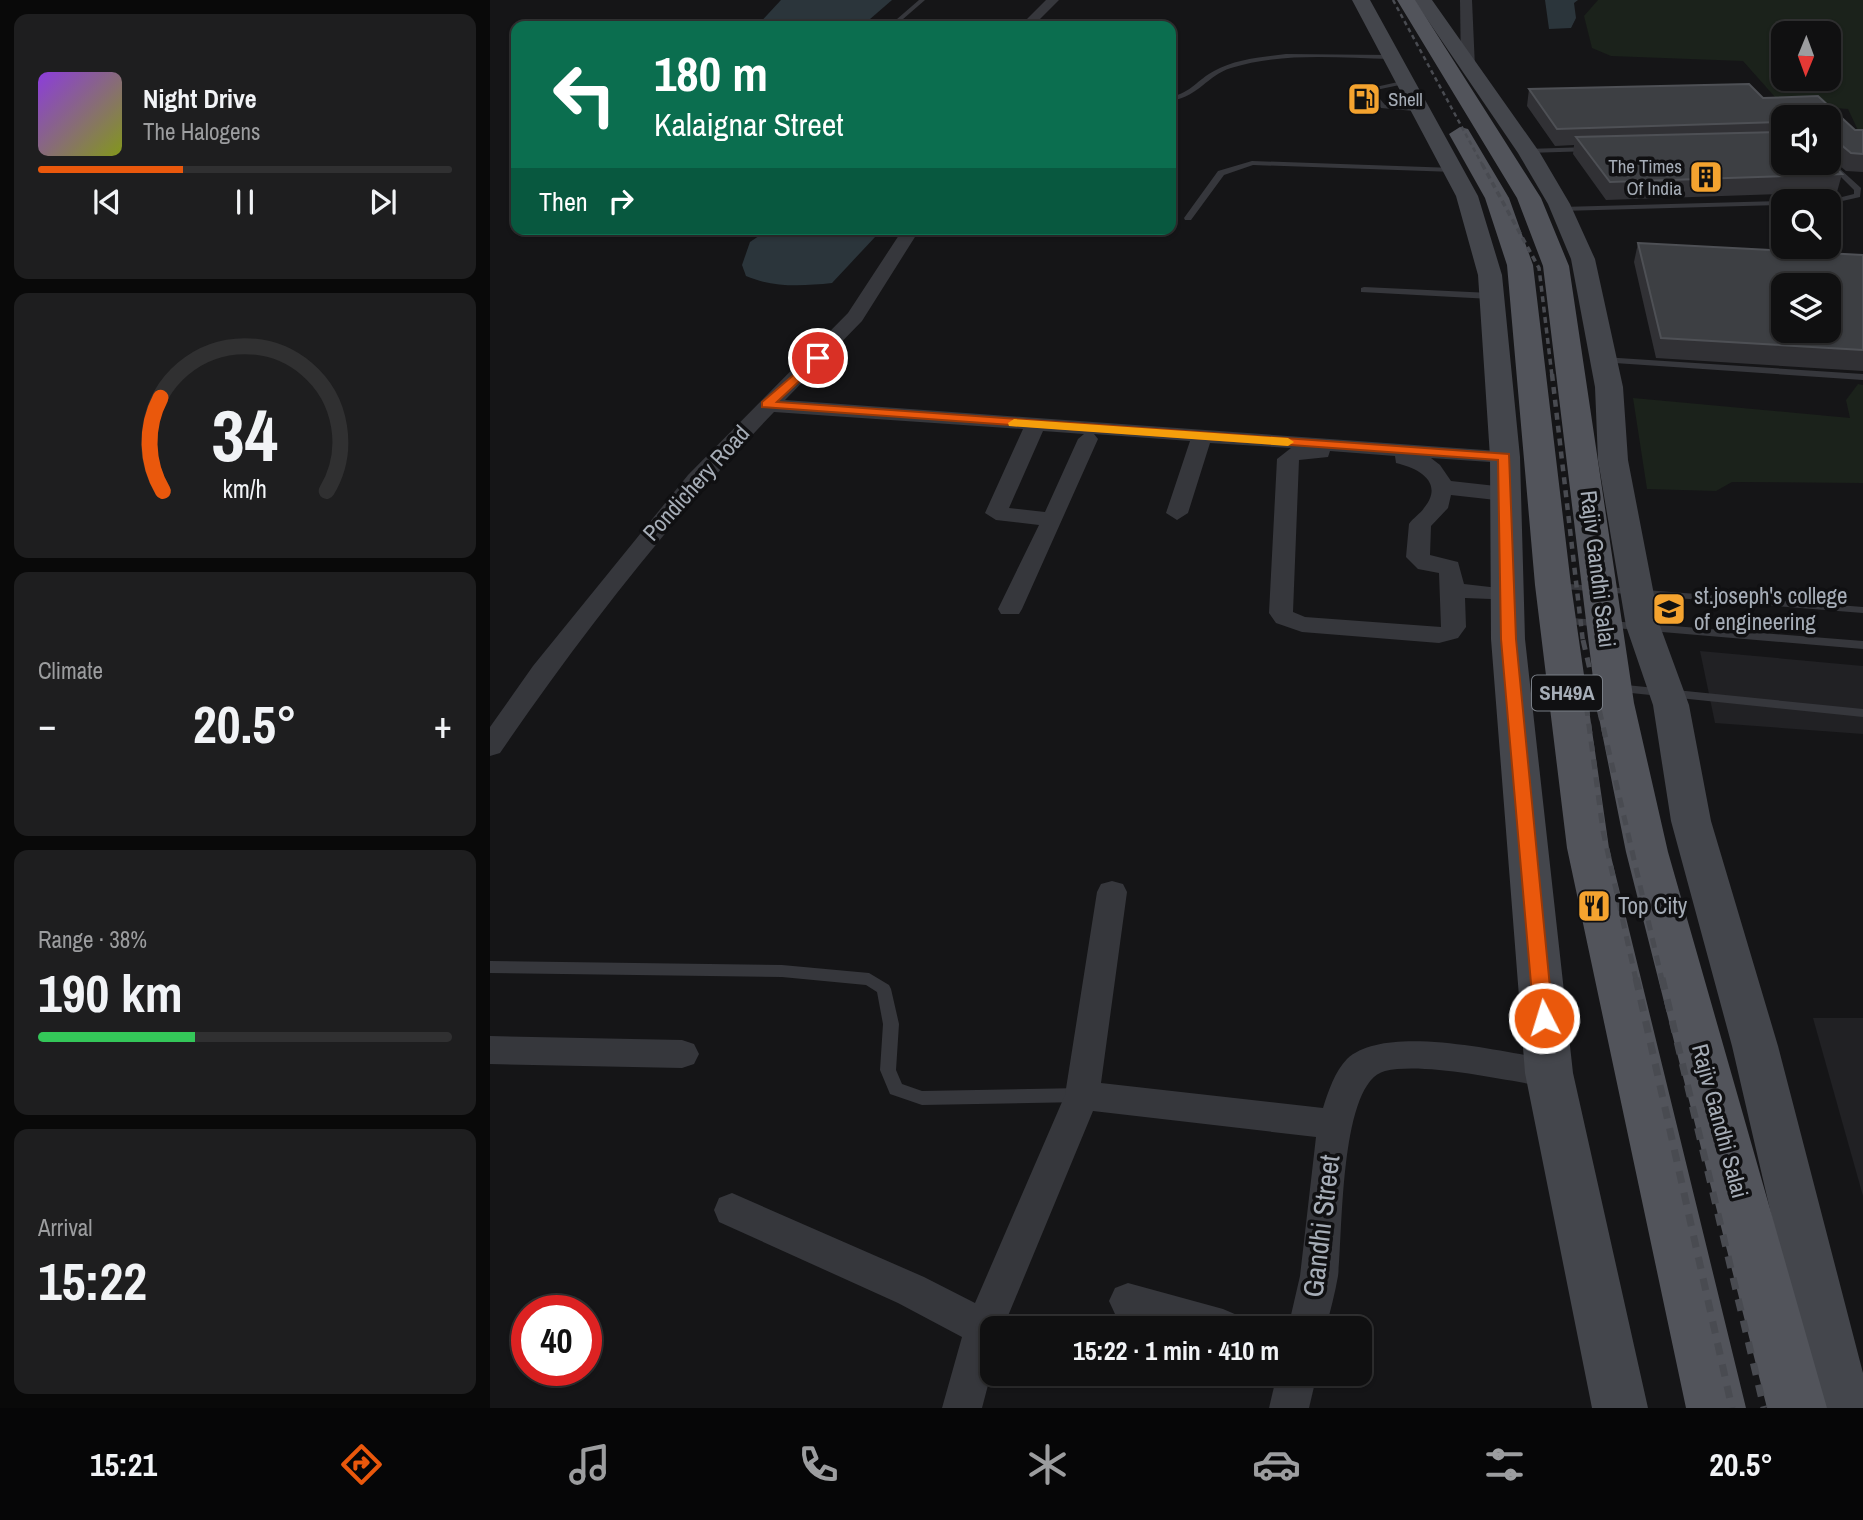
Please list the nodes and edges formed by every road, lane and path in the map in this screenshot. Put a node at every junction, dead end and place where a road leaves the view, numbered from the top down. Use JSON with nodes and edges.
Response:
{"nodes":[{"id":1,"x":922,"y":0,"type":"edge"},
{"id":2,"x":1053,"y":0,"type":"edge"},
{"id":3,"x":1362,"y":0,"type":"edge"},
{"id":4,"x":1381,"y":0,"type":"edge"},
{"id":5,"x":1466,"y":0,"type":"edge"},
{"id":6,"x":1424,"y":15,"type":"edge"},
{"id":7,"x":898,"y":21,"type":"edge"},
{"id":8,"x":1031,"y":21,"type":"edge"},
{"id":9,"x":1391,"y":57,"type":"junction"},
{"id":10,"x":1468,"y":68,"type":"junction"},
{"id":11,"x":1407,"y":82,"type":"junction"},
{"id":12,"x":1176,"y":97,"type":"edge"},
{"id":13,"x":1423,"y":111,"type":"junction"},
{"id":14,"x":1595,"y":149,"type":"edge"},
{"id":15,"x":1527,"y":150,"type":"junction"},
{"id":16,"x":1454,"y":170,"type":"junction"},
{"id":17,"x":1841,"y":173,"type":"edge"},
{"id":18,"x":1841,"y":199,"type":"edge"},
{"id":19,"x":1771,"y":203,"type":"edge"},
{"id":20,"x":1561,"y":209,"type":"junction"},
{"id":21,"x":1188,"y":218,"type":"dead end"},
{"id":22,"x":908,"y":235,"type":"edge"},
{"id":23,"x":1364,"y":290,"type":"dead end"},
{"id":24,"x":1491,"y":296,"type":"junction"},
{"id":25,"x":1603,"y":360,"type":"junction"},
{"id":26,"x":1863,"y":377,"type":"edge"},
{"id":27,"x":766,"y":405,"type":"junction"},
{"id":28,"x":1035,"y":425,"type":"junction"},
{"id":29,"x":1202,"y":436,"type":"junction"},
{"id":30,"x":1088,"y":439,"type":"dead end"},
{"id":31,"x":1505,"y":475,"type":"junction"},
{"id":32,"x":1443,"y":487,"type":"junction"},
{"id":33,"x":1177,"y":513,"type":"dead end"},
{"id":34,"x":1546,"y":518,"type":"junction"},
{"id":35,"x":1053,"y":520,"type":"junction"},
{"id":36,"x":1592,"y":523,"type":"junction"},
{"id":37,"x":1453,"y":590,"type":"junction"},
{"id":38,"x":1507,"y":595,"type":"junction"},
{"id":39,"x":1555,"y":603,"type":"junction"},
{"id":40,"x":1622,"y":608,"type":"junction"},
{"id":41,"x":1010,"y":609,"type":"dead end"},
{"id":42,"x":1863,"y":610,"type":"edge"},
{"id":43,"x":1863,"y":645,"type":"edge"},
{"id":44,"x":1613,"y":688,"type":"junction"},
{"id":45,"x":1667,"y":693,"type":"junction"},
{"id":46,"x":1863,"y":712,"type":"edge"},
{"id":47,"x":490,"y":747,"type":"edge"},
{"id":48,"x":1112,"y":892,"type":"dead end"},
{"id":49,"x":490,"y":967,"type":"edge"},
{"id":50,"x":490,"y":1050,"type":"edge"},
{"id":51,"x":682,"y":1054,"type":"dead end"},
{"id":52,"x":1549,"y":1073,"type":"junction"},
{"id":53,"x":1082,"y":1096,"type":"junction"},
{"id":54,"x":1334,"y":1124,"type":"junction"},
{"id":55,"x":732,"y":1210,"type":"dead end"},
{"id":56,"x":1128,"y":1301,"type":"dead end"},
{"id":57,"x":989,"y":1316,"type":"edge"},
{"id":58,"x":1181,"y":1316,"type":"edge"},
{"id":59,"x":1310,"y":1316,"type":"edge"},
{"id":60,"x":980,"y":1326,"type":"edge"},
{"id":61,"x":980,"y":1343,"type":"edge"},
{"id":62,"x":1294,"y":1386,"type":"edge"},
{"id":63,"x":962,"y":1408,"type":"edge"},
{"id":64,"x":1289,"y":1408,"type":"edge"},
{"id":65,"x":1620,"y":1408,"type":"edge"},
{"id":66,"x":1716,"y":1408,"type":"edge"},
{"id":67,"x":1797,"y":1408,"type":"edge"},
{"id":68,"x":1844,"y":1408,"type":"edge"}],
"edges":[{"from":1,"to":7,"type":"lane"},
{"from":2,"to":8,"type":"street"},
{"from":3,"to":9,"type":"street"},
{"from":4,"to":34,"type":"main road","name":"Rajiv Gandhi Salai","number":"SH49A"},
{"from":5,"to":10,"type":"street"},
{"from":6,"to":10,"type":"street"},
{"from":6,"to":36,"type":"main road","name":"Rajiv Gandhi Salai","number":"SH49A"},
{"from":9,"to":11,"type":"street"},
{"from":9,"to":12,"type":"lane"},
{"from":10,"to":15,"type":"street"},
{"from":11,"to":13,"type":"street"},
{"from":11,"to":13,"type":"lane"},
{"from":13,"to":16,"type":"street"},
{"from":14,"to":15,"type":"lane"},
{"from":15,"to":20,"type":"street"},
{"from":16,"to":21,"type":"lane"},
{"from":16,"to":24,"type":"street"},
{"from":17,"to":18,"type":"lane"},
{"from":19,"to":20,"type":"lane"},
{"from":20,"to":25,"type":"street"},
{"from":22,"to":27,"type":"street","name":"Pondichery Road"},
{"from":23,"to":24,"type":"lane"},
{"from":24,"to":31,"type":"street"},
{"from":25,"to":26,"type":"lane"},
{"from":25,"to":40,"type":"street"},
{"from":27,"to":28,"type":"street"},
{"from":27,"to":47,"type":"street","name":"Pondichery Road"},
{"from":28,"to":29,"type":"street"},
{"from":28,"to":35,"type":"street"},
{"from":29,"to":31,"type":"street"},
{"from":29,"to":33,"type":"street"},
{"from":30,"to":35,"type":"street"},
{"from":31,"to":32,"type":"street"},
{"from":31,"to":38,"type":"street"},
{"from":32,"to":37,"type":"street"},
{"from":32,"to":37,"type":"street"},
{"from":34,"to":36,"type":"main road"},
{"from":34,"to":39,"type":"main road","name":"Rajiv Gandhi Salai","number":"SH49A"},
{"from":35,"to":41,"type":"street"},
{"from":36,"to":40,"type":"main road","name":"Rajiv Gandhi Salai","number":"SH49A"},
{"from":37,"to":38,"type":"street"},
{"from":38,"to":52,"type":"street"},
{"from":39,"to":40,"type":"lane"},
{"from":39,"to":40,"type":"lane"},
{"from":39,"to":66,"type":"main road","name":"Rajiv Gandhi Salai","number":"SH49A"},
{"from":40,"to":42,"type":"lane"},
{"from":40,"to":43,"type":"lane"},
{"from":40,"to":44,"type":"main road","name":"Rajiv Gandhi Salai","number":"SH49A"},
{"from":40,"to":45,"type":"street"},
{"from":44,"to":45,"type":"lane"},
{"from":44,"to":67,"type":"main road","name":"Rajiv Gandhi Salai","number":"SH49A"},
{"from":45,"to":46,"type":"lane"},
{"from":45,"to":68,"type":"street"},
{"from":48,"to":53,"type":"street"},
{"from":49,"to":53,"type":"lane"},
{"from":50,"to":51,"type":"street"},
{"from":52,"to":54,"type":"street","name":"Gandhi Street"},
{"from":52,"to":65,"type":"street"},
{"from":53,"to":54,"type":"street"},
{"from":53,"to":57,"type":"street"},
{"from":54,"to":59,"type":"street","name":"Gandhi Street"},
{"from":55,"to":60,"type":"street"},
{"from":56,"to":58,"type":"street"},
{"from":61,"to":63,"type":"street"},
{"from":62,"to":64,"type":"street"}]}
